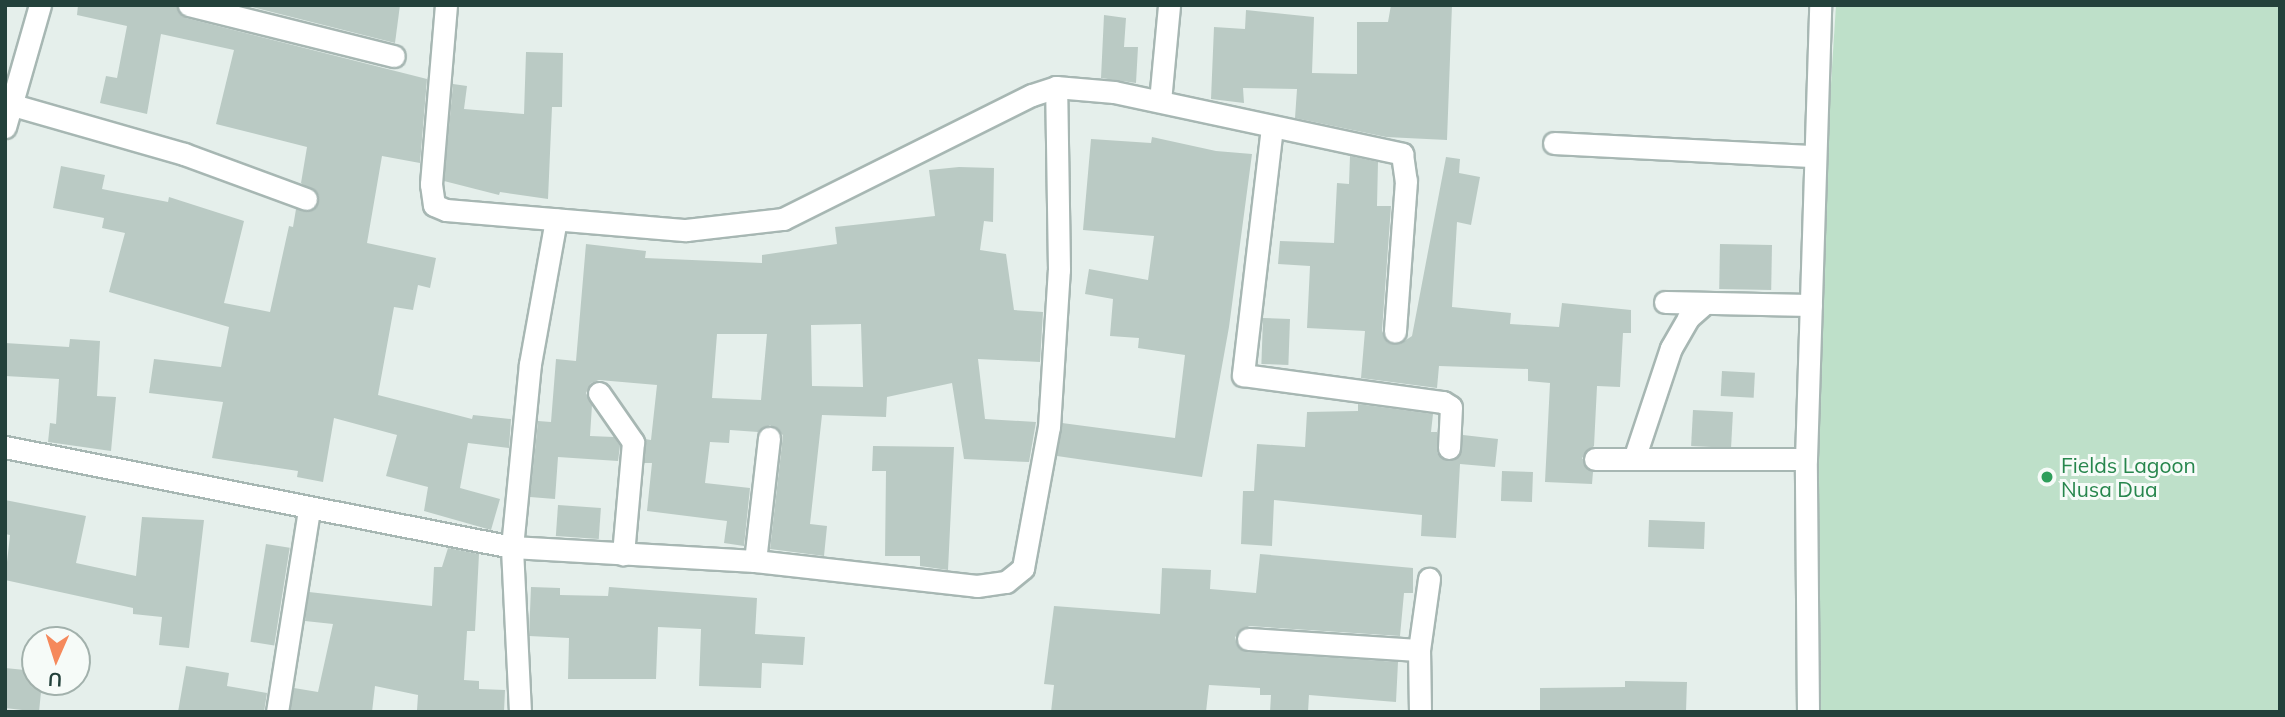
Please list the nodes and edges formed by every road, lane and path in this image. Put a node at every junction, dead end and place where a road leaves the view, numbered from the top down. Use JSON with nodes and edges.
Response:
{"nodes":[{"id":1,"x":40,"y":5,"type":"edge"},
{"id":2,"x":189,"y":5,"type":"edge"},
{"id":3,"x":446,"y":5,"type":"edge"},
{"id":4,"x":1169,"y":5,"type":"edge"},
{"id":5,"x":1820,"y":5,"type":"edge"},
{"id":6,"x":394,"y":56,"type":"dead end"},
{"id":7,"x":1056,"y":87,"type":"junction"},
{"id":8,"x":1160,"y":101,"type":"junction"},
{"id":9,"x":13,"y":105,"type":"junction"},
{"id":10,"x":5,"y":127,"type":"edge"},
{"id":11,"x":1272,"y":127,"type":"junction"},
{"id":12,"x":1554,"y":143,"type":"dead end"},
{"id":13,"x":1815,"y":156,"type":"junction"},
{"id":14,"x":306,"y":199,"type":"dead end"},
{"id":15,"x":556,"y":219,"type":"junction"},
{"id":16,"x":1665,"y":302,"type":"dead end"},
{"id":17,"x":1705,"y":303,"type":"junction"},
{"id":18,"x":1811,"y":305,"type":"junction"},
{"id":19,"x":1395,"y":332,"type":"dead end"},
{"id":20,"x":599,"y":393,"type":"dead end"},
{"id":21,"x":769,"y":438,"type":"dead end"},
{"id":22,"x":5,"y":447,"type":"edge"},
{"id":23,"x":1449,"y":448,"type":"dead end"},
{"id":24,"x":1595,"y":459,"type":"dead end"},
{"id":25,"x":1805,"y":459,"type":"junction"},
{"id":26,"x":1634,"y":460,"type":"junction"},
{"id":27,"x":309,"y":509,"type":"junction"},
{"id":28,"x":512,"y":547,"type":"junction"},
{"id":29,"x":623,"y":555,"type":"junction"},
{"id":30,"x":755,"y":561,"type":"junction"},
{"id":31,"x":1429,"y":579,"type":"dead end"},
{"id":32,"x":1248,"y":639,"type":"dead end"},
{"id":33,"x":1419,"y":650,"type":"junction"},
{"id":34,"x":277,"y":712,"type":"edge"},
{"id":35,"x":520,"y":712,"type":"edge"},
{"id":36,"x":1420,"y":712,"type":"edge"},
{"id":37,"x":1808,"y":712,"type":"edge"}],
"edges":[{"from":1,"to":9,"type":"street"},
{"from":2,"to":6,"type":"street"},
{"from":3,"to":15,"type":"street"},
{"from":4,"to":8,"type":"street"},
{"from":5,"to":13,"type":"street"},
{"from":7,"to":8,"type":"street"},
{"from":7,"to":15,"type":"street"},
{"from":7,"to":30,"type":"street"},
{"from":8,"to":11,"type":"street"},
{"from":9,"to":10,"type":"street"},
{"from":9,"to":14,"type":"street"},
{"from":11,"to":19,"type":"street"},
{"from":11,"to":23,"type":"street"},
{"from":12,"to":13,"type":"street"},
{"from":13,"to":18,"type":"street"},
{"from":15,"to":28,"type":"street"},
{"from":16,"to":17,"type":"street"},
{"from":17,"to":18,"type":"street"},
{"from":17,"to":26,"type":"street"},
{"from":18,"to":25,"type":"street"},
{"from":20,"to":29,"type":"street"},
{"from":21,"to":30,"type":"street"},
{"from":22,"to":27,"type":"street"},
{"from":24,"to":26,"type":"street"},
{"from":25,"to":26,"type":"street"},
{"from":25,"to":37,"type":"street"},
{"from":27,"to":28,"type":"street"},
{"from":27,"to":34,"type":"street"},
{"from":28,"to":29,"type":"street"},
{"from":28,"to":35,"type":"street"},
{"from":29,"to":30,"type":"street"},
{"from":31,"to":33,"type":"street"},
{"from":32,"to":33,"type":"street"},
{"from":33,"to":36,"type":"street"}]}
